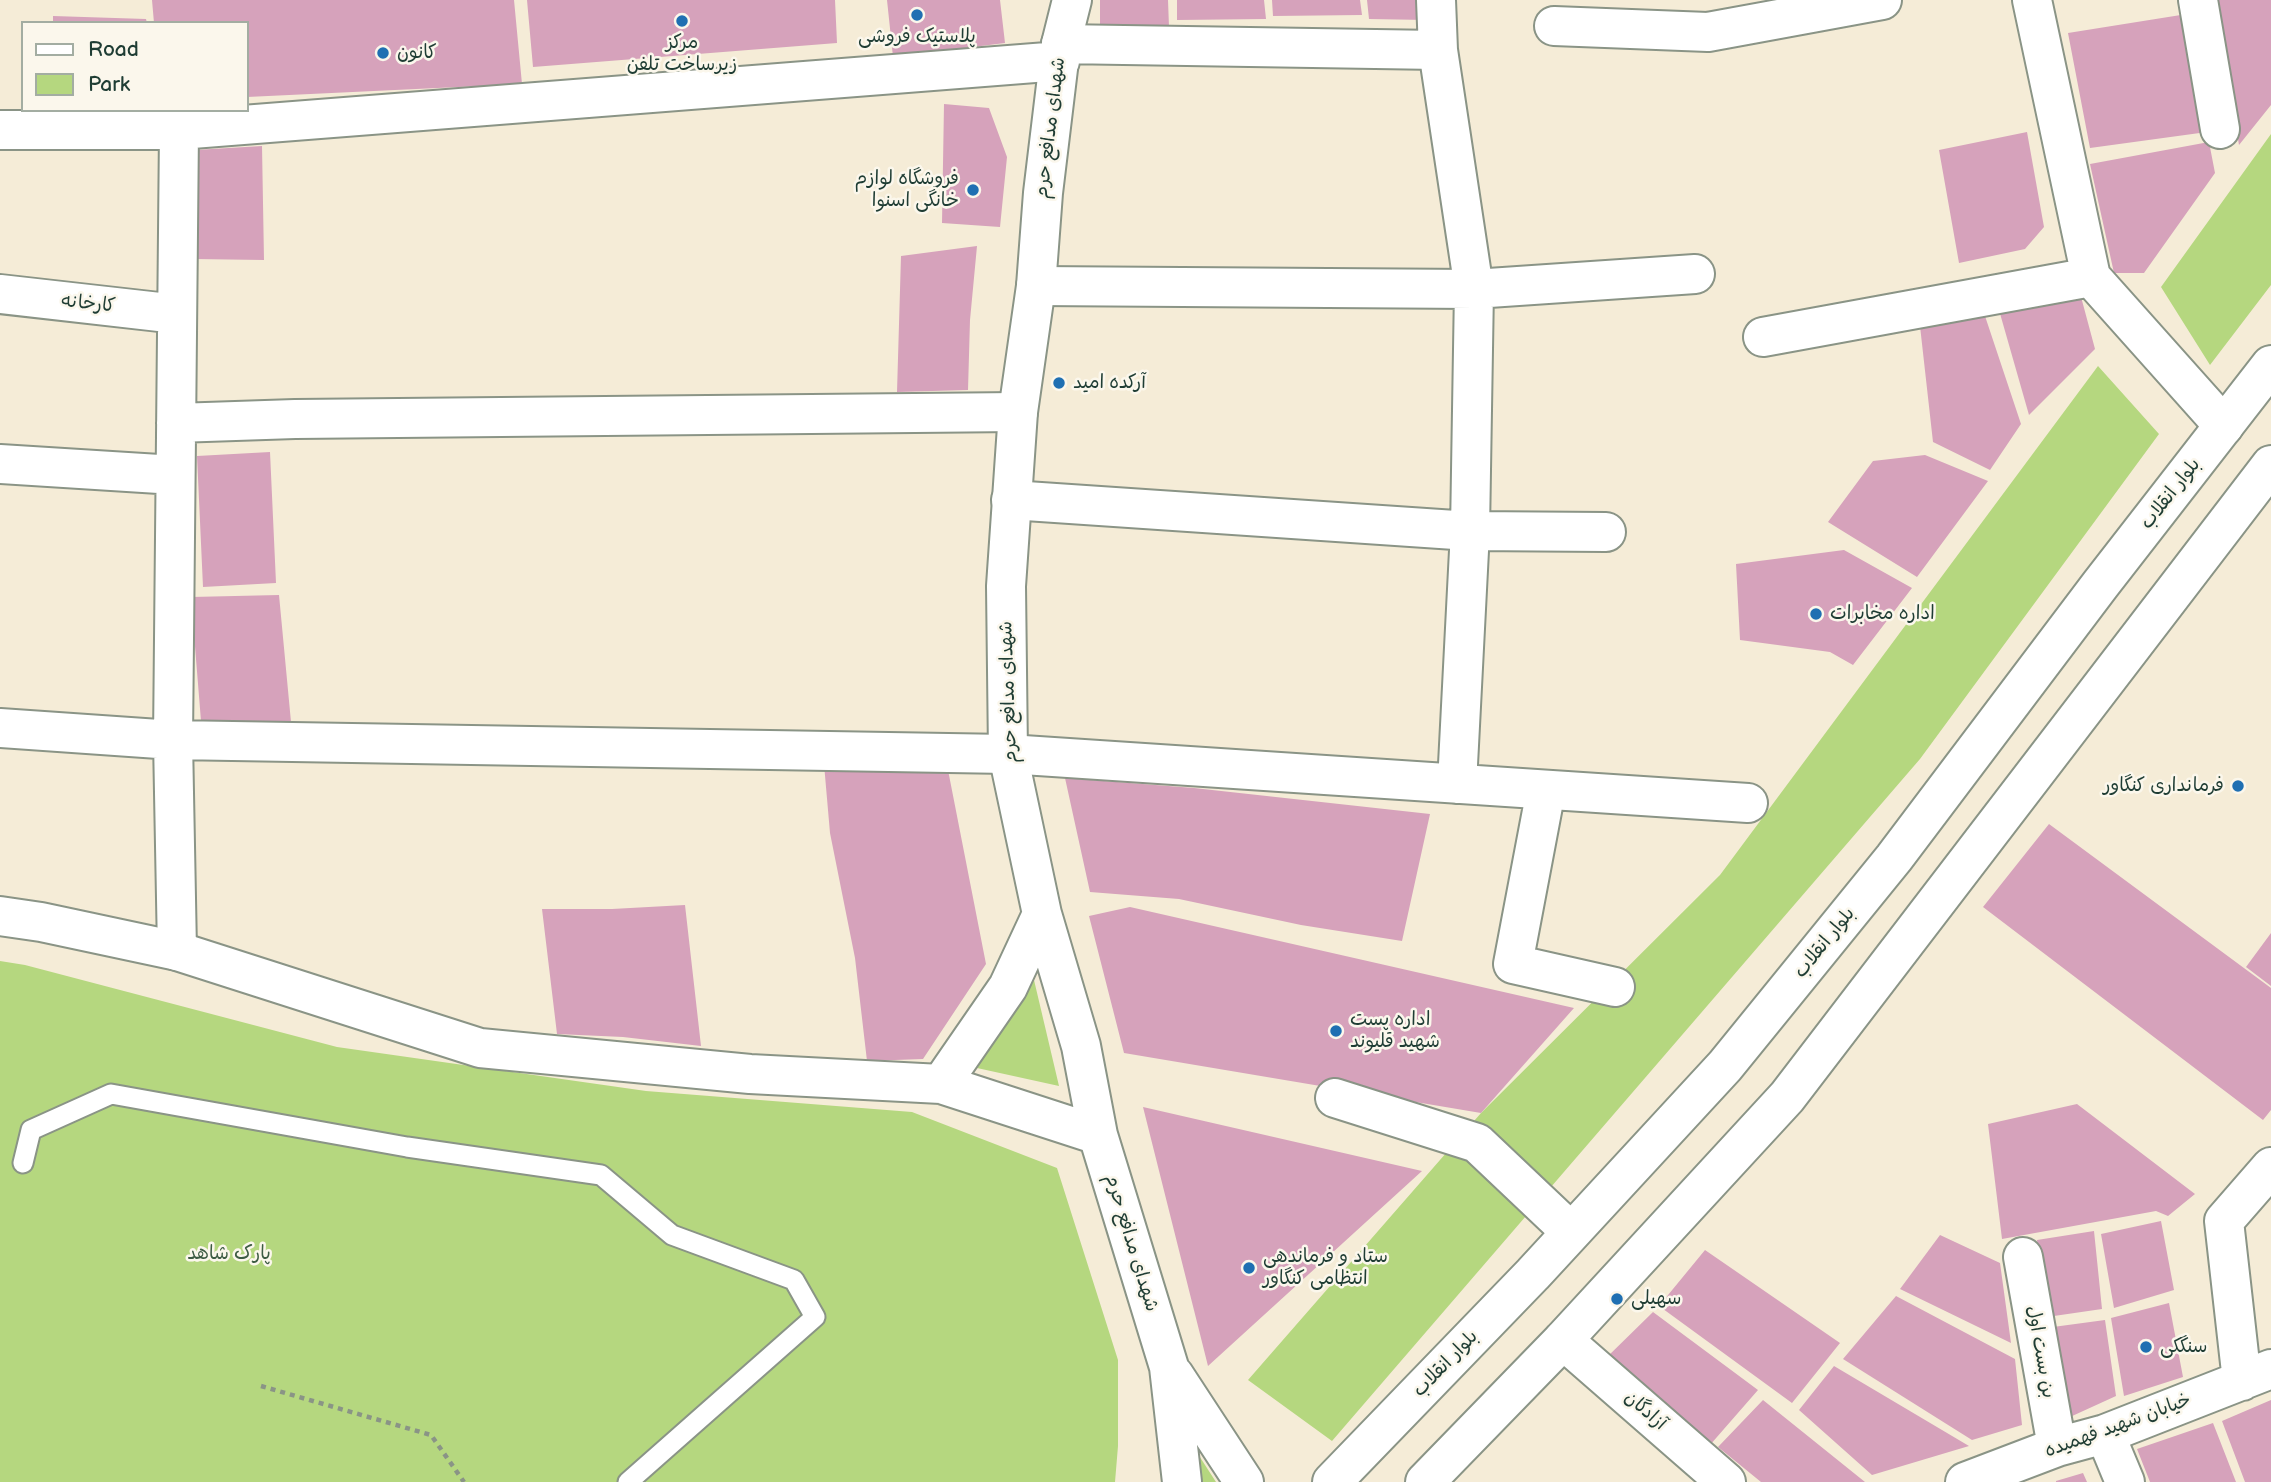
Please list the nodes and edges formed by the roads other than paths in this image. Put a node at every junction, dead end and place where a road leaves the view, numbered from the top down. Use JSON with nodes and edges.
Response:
{"nodes":[{"id":1,"x":1072,"y":0,"type":"edge"},
{"id":2,"x":1436,"y":0,"type":"edge"},
{"id":3,"x":1882,"y":0,"type":"edge"},
{"id":4,"x":2032,"y":0,"type":"edge"},
{"id":5,"x":2198,"y":0,"type":"edge"},
{"id":6,"x":1554,"y":26,"type":"dead end"},
{"id":7,"x":1438,"y":50,"type":"junction"},
{"id":8,"x":1060,"y":52,"type":"junction"},
{"id":9,"x":2220,"y":129,"type":"dead end"},
{"id":10,"x":0,"y":130,"type":"edge"},
{"id":11,"x":179,"y":130,"type":"junction"},
{"id":12,"x":1695,"y":274,"type":"dead end"},
{"id":13,"x":2091,"y":277,"type":"junction"},
{"id":14,"x":1037,"y":286,"type":"junction"},
{"id":15,"x":1474,"y":289,"type":"junction"},
{"id":16,"x":0,"y":293,"type":"edge"},
{"id":17,"x":177,"y":314,"type":"junction"},
{"id":18,"x":1763,"y":337,"type":"dead end"},
{"id":19,"x":2271,"y":365,"type":"edge"},
{"id":20,"x":1018,"y":412,"type":"junction"},
{"id":21,"x":176,"y":423,"type":"junction"},
{"id":22,"x":2224,"y":426,"type":"junction"},
{"id":23,"x":0,"y":464,"type":"edge"},
{"id":24,"x":2271,"y":466,"type":"edge"},
{"id":25,"x":175,"y":475,"type":"junction"},
{"id":26,"x":1012,"y":500,"type":"junction"},
{"id":27,"x":1470,"y":531,"type":"junction"},
{"id":28,"x":1606,"y":532,"type":"dead end"},
{"id":29,"x":0,"y":728,"type":"edge"},
{"id":30,"x":173,"y":740,"type":"junction"},
{"id":31,"x":1008,"y":754,"type":"junction"},
{"id":32,"x":1457,"y":784,"type":"junction"},
{"id":33,"x":1546,"y":790,"type":"junction"},
{"id":34,"x":1748,"y":803,"type":"dead end"},
{"id":35,"x":1042,"y":914,"type":"junction"},
{"id":36,"x":0,"y":916,"type":"edge"},
{"id":37,"x":177,"y":951,"type":"junction"},
{"id":38,"x":1615,"y":987,"type":"dead end"},
{"id":39,"x":941,"y":1084,"type":"junction"},
{"id":40,"x":1335,"y":1098,"type":"dead end"},
{"id":41,"x":1098,"y":1135,"type":"junction"},
{"id":42,"x":23,"y":1163,"type":"dead end"},
{"id":43,"x":2271,"y":1167,"type":"edge"},
{"id":44,"x":1571,"y":1232,"type":"junction"},
{"id":45,"x":2023,"y":1257,"type":"dead end"},
{"id":46,"x":1563,"y":1340,"type":"junction"},
{"id":47,"x":1169,"y":1367,"type":"junction"},
{"id":48,"x":2256,"y":1375,"type":"edge"},
{"id":49,"x":2105,"y":1434,"type":"junction"},
{"id":50,"x":2057,"y":1447,"type":"junction"},
{"id":51,"x":628,"y":1482,"type":"edge"},
{"id":52,"x":1182,"y":1482,"type":"edge"},
{"id":53,"x":1244,"y":1482,"type":"edge"},
{"id":54,"x":1332,"y":1482,"type":"edge"},
{"id":55,"x":1425,"y":1482,"type":"edge"},
{"id":56,"x":1726,"y":1482,"type":"edge"},
{"id":57,"x":1965,"y":1482,"type":"edge"},
{"id":58,"x":2125,"y":1482,"type":"edge"}],
"edges":[{"from":1,"to":8,"type":"street","name":"شهدای مدافع حرم"},
{"from":2,"to":7,"type":"street"},
{"from":3,"to":6,"type":"street"},
{"from":4,"to":13,"type":"street"},
{"from":5,"to":9,"type":"street"},
{"from":7,"to":8,"type":"street"},
{"from":7,"to":15,"type":"street"},
{"from":8,"to":11,"type":"street"},
{"from":8,"to":14,"type":"street","name":"شهدای مدافع حرم"},
{"from":10,"to":11,"type":"street"},
{"from":11,"to":17,"type":"street"},
{"from":12,"to":15,"type":"street"},
{"from":13,"to":18,"type":"street"},
{"from":13,"to":22,"type":"street"},
{"from":14,"to":15,"type":"street"},
{"from":14,"to":20,"type":"street","name":"شهدای مدافع حرم"},
{"from":15,"to":27,"type":"street"},
{"from":16,"to":17,"type":"street","name":"کارخانه"},
{"from":17,"to":21,"type":"street"},
{"from":19,"to":22,"type":"street","name":"بلوار انقلاب"},
{"from":20,"to":21,"type":"street"},
{"from":20,"to":26,"type":"street","name":"شهدای مدافع حرم"},
{"from":21,"to":25,"type":"street"},
{"from":22,"to":44,"type":"street","name":"بلوار انقلاب"},
{"from":23,"to":25,"type":"street"},
{"from":24,"to":46,"type":"street"},
{"from":25,"to":30,"type":"street"},
{"from":26,"to":27,"type":"street"},
{"from":26,"to":31,"type":"street","name":"شهدای مدافع حرم"},
{"from":27,"to":28,"type":"street"},
{"from":27,"to":32,"type":"street"},
{"from":29,"to":30,"type":"street"},
{"from":30,"to":31,"type":"street"},
{"from":30,"to":37,"type":"street"},
{"from":31,"to":32,"type":"street"},
{"from":31,"to":35,"type":"street","name":"شهدای مدافع حرم"},
{"from":32,"to":33,"type":"street"},
{"from":33,"to":34,"type":"street"},
{"from":33,"to":38,"type":"street"},
{"from":35,"to":39,"type":"street"},
{"from":35,"to":41,"type":"street","name":"شهدای مدافع حرم"},
{"from":36,"to":37,"type":"street"},
{"from":37,"to":39,"type":"street"},
{"from":39,"to":41,"type":"street"},
{"from":40,"to":44,"type":"street"},
{"from":41,"to":47,"type":"street","name":"شهدای مدافع حرم"},
{"from":42,"to":51,"type":"lane"},
{"from":43,"to":48,"type":"street"},
{"from":44,"to":54,"type":"street","name":"بلوار انقلاب"},
{"from":45,"to":50,"type":"street","name":"بن بست اول"},
{"from":46,"to":55,"type":"street"},
{"from":46,"to":56,"type":"street","name":"آزادگان"},
{"from":47,"to":52,"type":"street"},
{"from":47,"to":53,"type":"street"},
{"from":48,"to":49,"type":"street","name":"خیابان شهید فهمیده"},
{"from":49,"to":50,"type":"street","name":"خیابان شهید فهمیده"},
{"from":49,"to":58,"type":"street"},
{"from":50,"to":57,"type":"street","name":"خیابان شهید فهمیده"}]}
